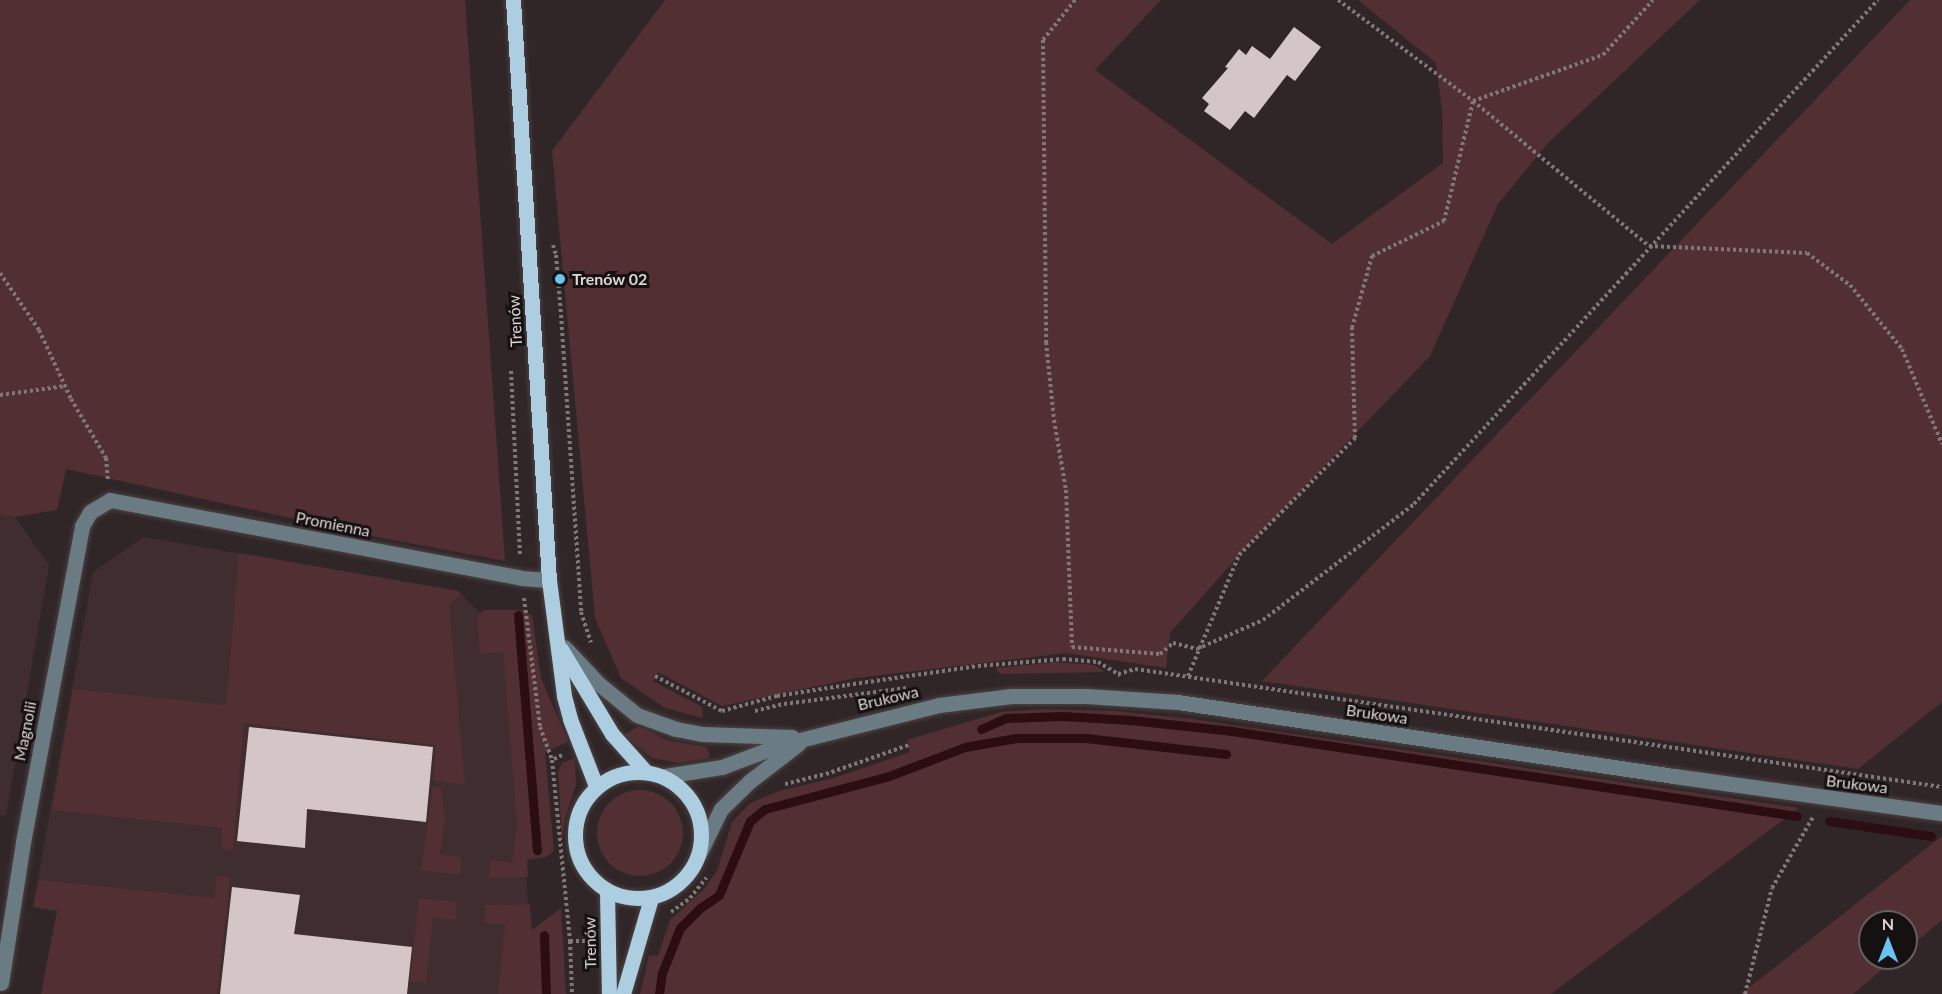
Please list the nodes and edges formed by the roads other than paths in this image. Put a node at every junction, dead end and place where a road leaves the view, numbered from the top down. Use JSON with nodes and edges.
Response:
{"nodes":[{"id":1,"x":513,"y":0,"type":"edge"},
{"id":2,"x":110,"y":500,"type":"joint"},
{"id":3,"x":549,"y":580,"type":"junction"},
{"id":4,"x":555,"y":639,"type":"junction"},
{"id":5,"x":807,"y":737,"type":"junction"},
{"id":6,"x":646,"y":772,"type":"junction"},
{"id":7,"x":665,"y":776,"type":"junction"},
{"id":8,"x":597,"y":786,"type":"junction"},
{"id":9,"x":1942,"y":813,"type":"edge"},
{"id":10,"x":699,"y":856,"type":"junction"},
{"id":11,"x":607,"y":892,"type":"junction"},
{"id":12,"x":651,"y":898,"type":"junction"},
{"id":13,"x":1,"y":982,"type":"edge"},
{"id":14,"x":609,"y":994,"type":"edge"},
{"id":15,"x":623,"y":994,"type":"edge"}],
"edges":[{"from":1,"to":3,"type":"main road","name":"Trenów"},
{"from":2,"to":3,"type":"street","name":"Promienna"},
{"from":2,"to":13,"type":"street","name":"Magnolii"},
{"from":3,"to":4,"type":"main road","name":"Trenów"},
{"from":4,"to":5,"type":"street"},
{"from":4,"to":6,"type":"main road","name":"Trenów"},
{"from":4,"to":8,"type":"main road","name":"Trenów"},
{"from":5,"to":7,"type":"street","name":"Brukowa"},
{"from":5,"to":9,"type":"street","name":"Brukowa"},
{"from":5,"to":10,"type":"street","name":"Brukowa"},
{"from":6,"to":7,"type":"main road"},
{"from":6,"to":8,"type":"main road"},
{"from":7,"to":10,"type":"main road"},
{"from":8,"to":11,"type":"main road"},
{"from":10,"to":12,"type":"main road"},
{"from":11,"to":12,"type":"main road"},
{"from":11,"to":14,"type":"main road","name":"Trenów"},
{"from":12,"to":15,"type":"main road"}]}
